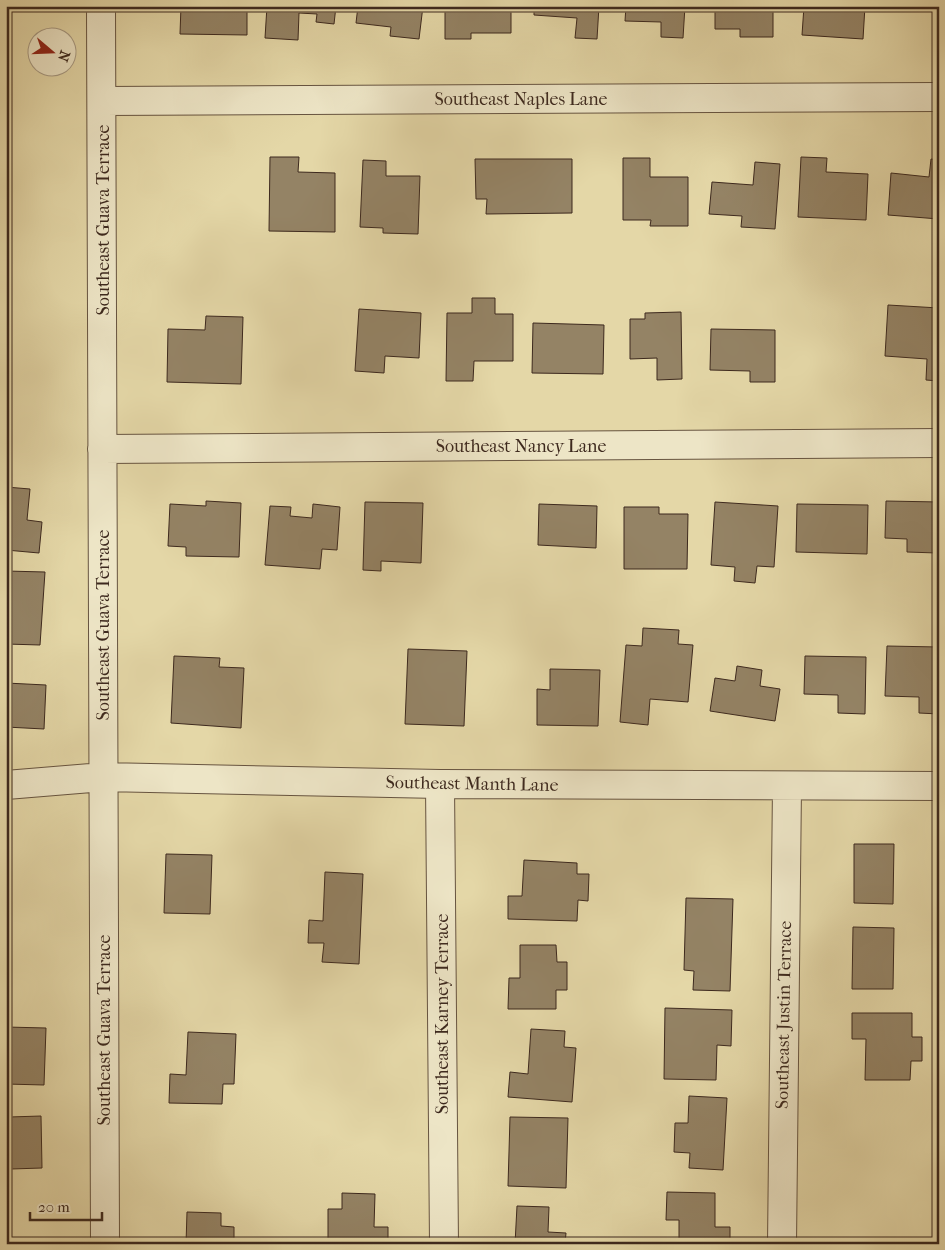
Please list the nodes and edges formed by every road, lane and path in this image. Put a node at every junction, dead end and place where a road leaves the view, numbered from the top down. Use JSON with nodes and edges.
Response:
{"nodes":[{"id":1,"x":101,"y":6,"type":"edge"},
{"id":2,"x":939,"y":97,"type":"edge"},
{"id":3,"x":103,"y":100,"type":"junction"},
{"id":4,"x":939,"y":443,"type":"edge"},
{"id":5,"x":102,"y":449,"type":"junction"},
{"id":6,"x":103,"y":776,"type":"junction"},
{"id":7,"x":440,"y":784,"type":"junction"},
{"id":8,"x":6,"y":785,"type":"edge"},
{"id":9,"x":787,"y":786,"type":"junction"},
{"id":10,"x":939,"y":786,"type":"edge"},
{"id":11,"x":105,"y":1244,"type":"edge"},
{"id":12,"x":444,"y":1244,"type":"edge"},
{"id":13,"x":782,"y":1244,"type":"edge"}],
"edges":[{"from":1,"to":3,"type":"street","name":"Southeast Guava Terrace"},
{"from":2,"to":3,"type":"street","name":"Southeast Naples Lane"},
{"from":3,"to":5,"type":"street","name":"Southeast Guava Terrace"},
{"from":4,"to":5,"type":"street","name":"Southeast Nancy Lane"},
{"from":5,"to":6,"type":"street","name":"Southeast Guava Terrace"},
{"from":6,"to":7,"type":"street","name":"Southeast Manth Lane"},
{"from":6,"to":8,"type":"street","name":"Southeast Manth Lane"},
{"from":6,"to":11,"type":"street","name":"Southeast Guava Terrace"},
{"from":7,"to":9,"type":"street","name":"Southeast Manth Lane"},
{"from":7,"to":12,"type":"street","name":"Southeast Karney Terrace"},
{"from":9,"to":10,"type":"street","name":"Southeast Manth Lane"},
{"from":9,"to":13,"type":"street","name":"Southeast Justin Terrace"}]}
